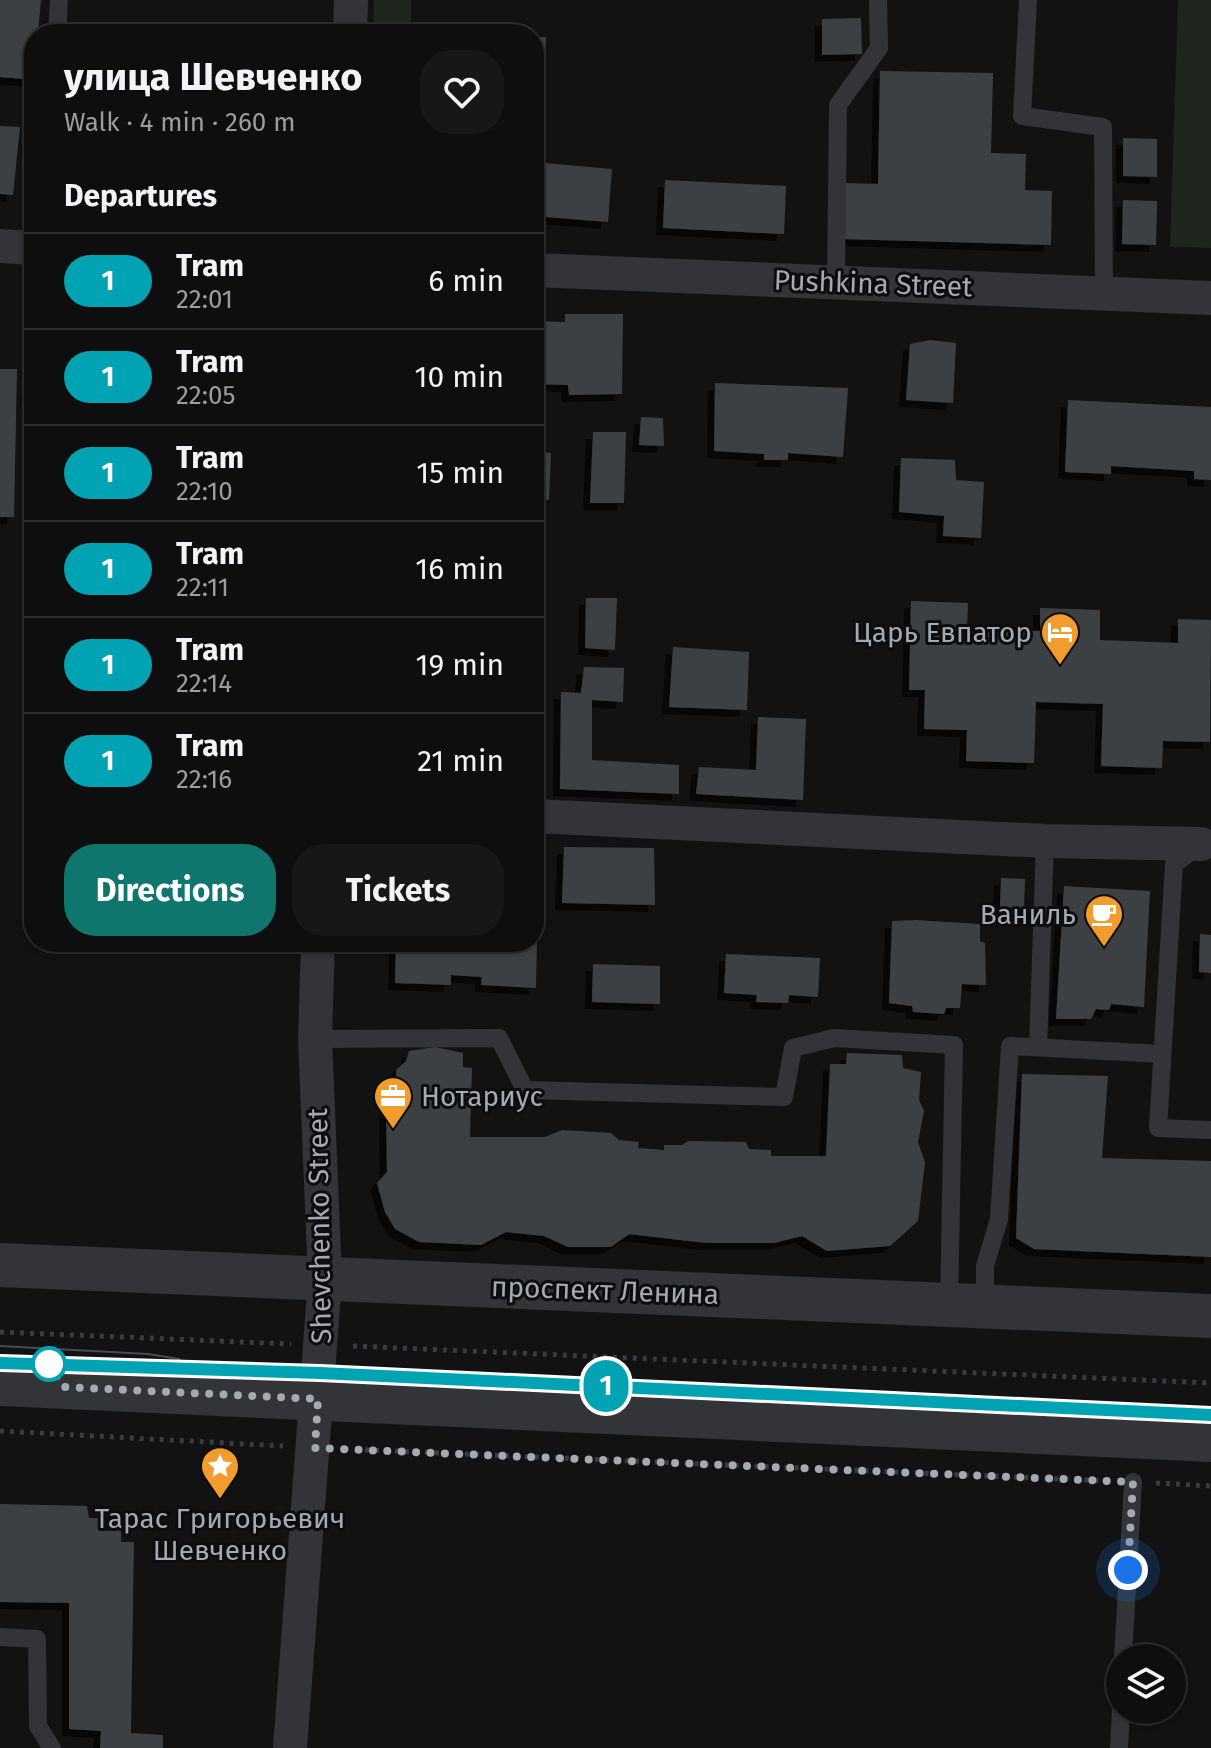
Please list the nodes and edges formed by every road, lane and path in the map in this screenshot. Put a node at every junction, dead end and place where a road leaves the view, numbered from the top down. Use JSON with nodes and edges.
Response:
{"nodes":[{"id":1,"x":59,"y":0,"type":"edge"},
{"id":2,"x":351,"y":0,"type":"edge"},
{"id":3,"x":878,"y":0,"type":"edge"},
{"id":4,"x":1028,"y":0,"type":"edge"},
{"id":5,"x":58,"y":24,"type":"edge"},
{"id":6,"x":350,"y":24,"type":"edge"},
{"id":7,"x":0,"y":246,"type":"edge"},
{"id":8,"x":24,"y":247,"type":"edge"},
{"id":9,"x":544,"y":270,"type":"edge"},
{"id":10,"x":836,"y":282,"type":"junction"},
{"id":11,"x":1104,"y":293,"type":"junction"},
{"id":12,"x":1211,"y":298,"type":"edge"},
{"id":13,"x":544,"y":816,"type":"edge"},
{"id":14,"x":1045,"y":841,"type":"junction"},
{"id":15,"x":1206,"y":844,"type":"edge"},
{"id":16,"x":318,"y":952,"type":"edge"},
{"id":17,"x":315,"y":1039,"type":"junction"},
{"id":18,"x":1038,"y":1047,"type":"junction"},
{"id":19,"x":1162,"y":1054,"type":"junction"},
{"id":20,"x":1211,"y":1130,"type":"edge"},
{"id":21,"x":0,"y":1265,"type":"edge"},
{"id":22,"x":325,"y":1279,"type":"junction"},
{"id":23,"x":967,"y":1305,"type":"junction"},
{"id":24,"x":1211,"y":1316,"type":"edge"},
{"id":25,"x":0,"y":1332,"type":"edge"},
{"id":26,"x":321,"y":1345,"type":"junction"},
{"id":27,"x":1211,"y":1383,"type":"edge"},
{"id":28,"x":0,"y":1384,"type":"edge"},
{"id":29,"x":318,"y":1399,"type":"junction"},
{"id":30,"x":0,"y":1431,"type":"edge"},
{"id":31,"x":1211,"y":1440,"type":"edge"},
{"id":32,"x":315,"y":1448,"type":"junction"},
{"id":33,"x":1133,"y":1482,"type":"junction"},
{"id":34,"x":1211,"y":1486,"type":"edge"},
{"id":35,"x":0,"y":1637,"type":"edge"},
{"id":36,"x":1124,"y":1644,"type":"edge"},
{"id":37,"x":1120,"y":1724,"type":"edge"},
{"id":38,"x":52,"y":1748,"type":"edge"},
{"id":39,"x":290,"y":1748,"type":"edge"},
{"id":40,"x":1119,"y":1748,"type":"edge"}],
"edges":[{"from":1,"to":5,"type":"lane"},
{"from":2,"to":6,"type":"street"},
{"from":3,"to":10,"type":"lane"},
{"from":4,"to":11,"type":"lane"},
{"from":7,"to":8,"type":"street"},
{"from":9,"to":10,"type":"street","name":"Pushkina Street"},
{"from":10,"to":11,"type":"street","name":"Pushkina Street"},
{"from":11,"to":12,"type":"street","name":"Pushkina Street"},
{"from":13,"to":14,"type":"street"},
{"from":14,"to":15,"type":"street"},
{"from":14,"to":18,"type":"lane"},
{"from":15,"to":19,"type":"lane"},
{"from":16,"to":17,"type":"street","name":"Shevchenko Street"},
{"from":17,"to":22,"type":"street","name":"Shevchenko Street"},
{"from":17,"to":23,"type":"lane"},
{"from":18,"to":19,"type":"lane"},
{"from":18,"to":23,"type":"lane"},
{"from":19,"to":20,"type":"lane"},
{"from":21,"to":22,"type":"street","name":"проспект Ленина"},
{"from":22,"to":23,"type":"street","name":"проспект Ленина"},
{"from":22,"to":26,"type":"street","name":"Shevchenko Street"},
{"from":23,"to":24,"type":"street","name":"проспект Ленина"},
{"from":25,"to":26,"type":"path"},
{"from":26,"to":27,"type":"path"},
{"from":26,"to":29,"type":"street","name":"Shevchenko Street"},
{"from":28,"to":29,"type":"street"},
{"from":29,"to":31,"type":"street"},
{"from":29,"to":32,"type":"street","name":"Shevchenko Street"},
{"from":30,"to":32,"type":"path"},
{"from":32,"to":33,"type":"path"},
{"from":32,"to":39,"type":"street","name":"Shevchenko Street"},
{"from":33,"to":34,"type":"path"},
{"from":33,"to":36,"type":"lane"},
{"from":35,"to":38,"type":"lane"},
{"from":37,"to":40,"type":"lane"}]}
